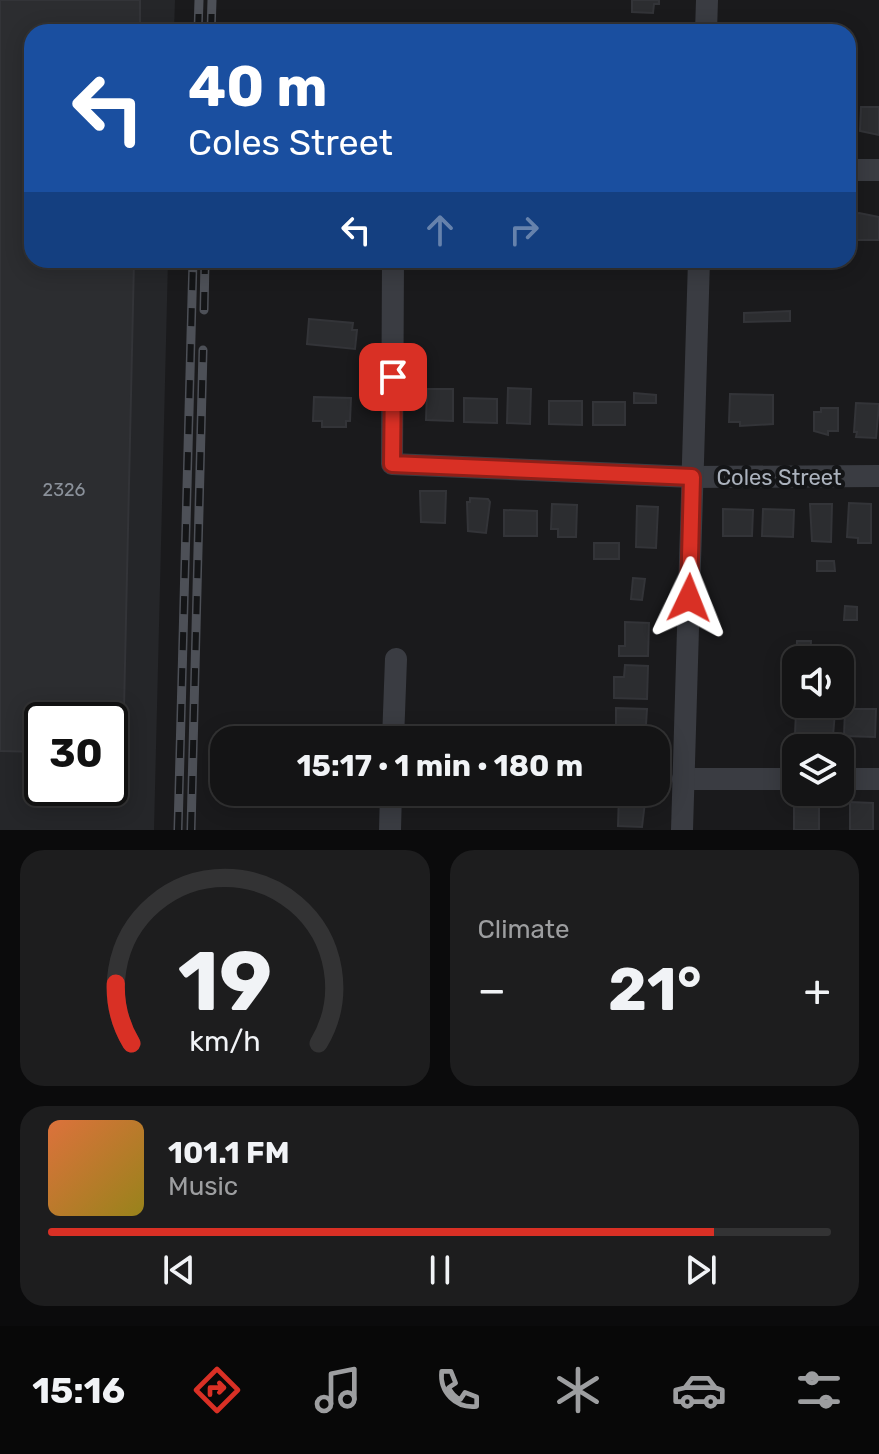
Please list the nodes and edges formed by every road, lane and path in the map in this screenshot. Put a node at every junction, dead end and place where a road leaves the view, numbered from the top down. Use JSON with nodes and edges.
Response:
{"nodes":[{"id":1,"x":707,"y":0,"type":"edge"},
{"id":2,"x":706,"y":24,"type":"edge"},
{"id":3,"x":856,"y":170,"type":"edge"},
{"id":4,"x":879,"y":170,"type":"edge"},
{"id":5,"x":393,"y":268,"type":"edge"},
{"id":6,"x":699,"y":268,"type":"edge"},
{"id":7,"x":879,"y":476,"type":"edge"},
{"id":8,"x":692,"y":477,"type":"junction"},
{"id":9,"x":396,"y":659,"type":"dead end"},
{"id":10,"x":394,"y":726,"type":"edge"},
{"id":11,"x":683,"y":779,"type":"junction"},
{"id":12,"x":782,"y":779,"type":"edge"},
{"id":13,"x":854,"y":779,"type":"edge"},
{"id":14,"x":879,"y":779,"type":"edge"},
{"id":15,"x":391,"y":806,"type":"edge"},
{"id":16,"x":390,"y":830,"type":"edge"},
{"id":17,"x":682,"y":830,"type":"edge"}],
"edges":[{"from":1,"to":2,"type":"street"},
{"from":3,"to":4,"type":"street"},
{"from":5,"to":8,"type":"street","name":"Coles Street"},
{"from":6,"to":8,"type":"street"},
{"from":7,"to":8,"type":"street","name":"Coles Street"},
{"from":8,"to":11,"type":"street"},
{"from":9,"to":10,"type":"street"},
{"from":11,"to":12,"type":"street"},
{"from":11,"to":17,"type":"street"},
{"from":13,"to":14,"type":"street"},
{"from":15,"to":16,"type":"street"}]}
